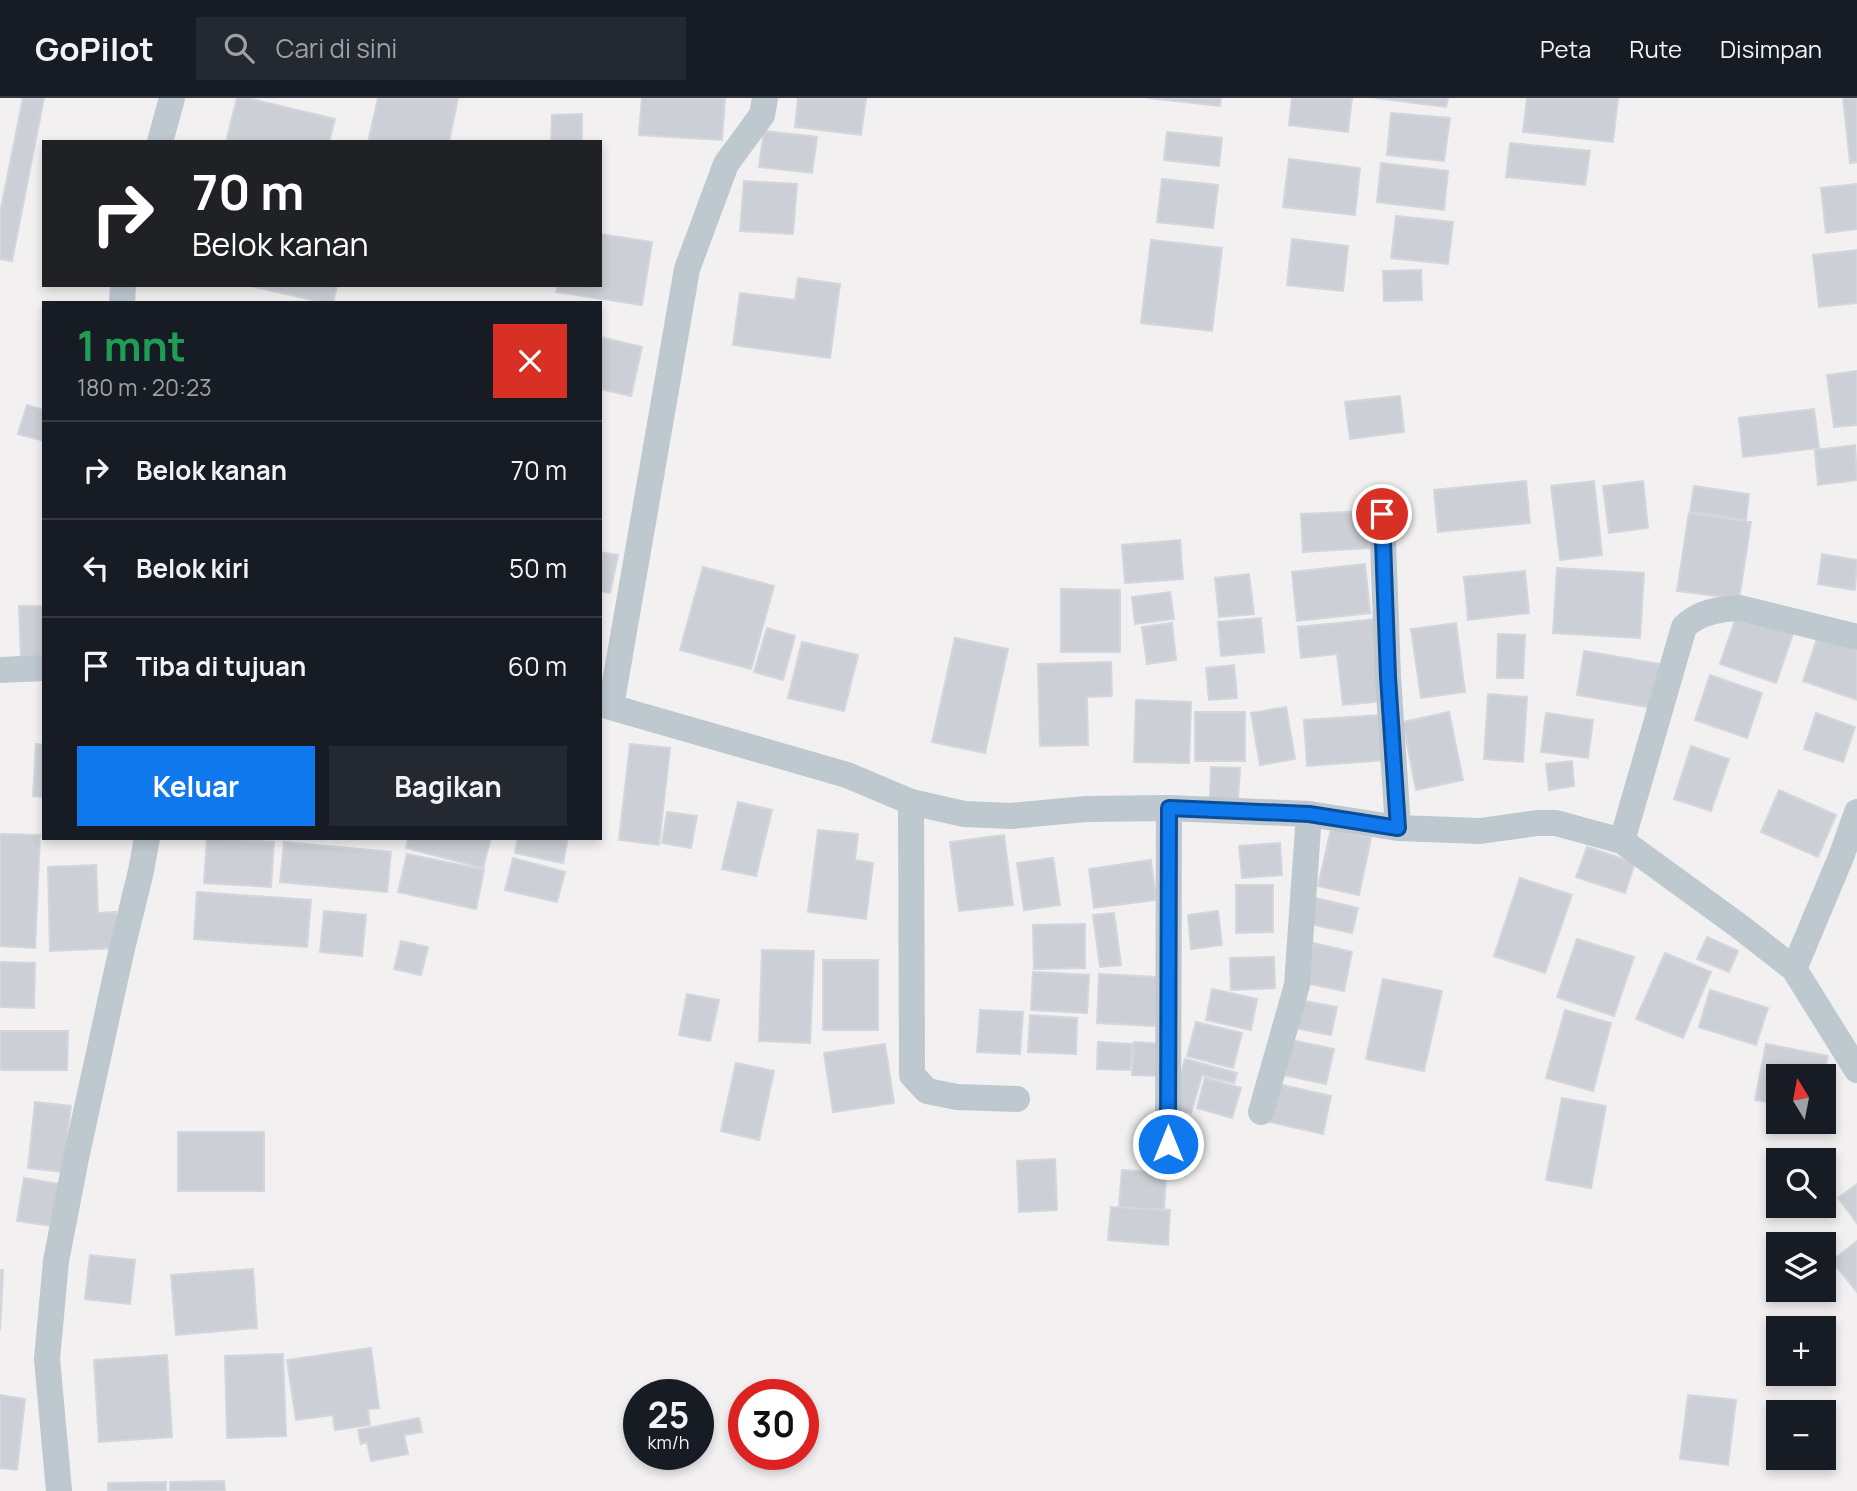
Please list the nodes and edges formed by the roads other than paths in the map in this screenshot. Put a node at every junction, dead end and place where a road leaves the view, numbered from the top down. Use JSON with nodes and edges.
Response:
{"nodes":[{"id":1,"x":172,"y":98,"type":"edge"},
{"id":2,"x":765,"y":98,"type":"edge"},
{"id":3,"x":161,"y":140,"type":"edge"},
{"id":4,"x":1382,"y":514,"type":"dead end"},
{"id":5,"x":1857,"y":637,"type":"edge"},
{"id":6,"x":42,"y":668,"type":"edge"},
{"id":7,"x":0,"y":670,"type":"edge"},
{"id":8,"x":606,"y":705,"type":"edge"},
{"id":9,"x":911,"y":802,"type":"junction"},
{"id":10,"x":1169,"y":808,"type":"junction"},
{"id":11,"x":1857,"y":812,"type":"edge"},
{"id":12,"x":1309,"y":814,"type":"junction"},
{"id":13,"x":1398,"y":828,"type":"junction"},
{"id":14,"x":147,"y":840,"type":"edge"},
{"id":15,"x":1622,"y":841,"type":"junction"},
{"id":16,"x":1794,"y":969,"type":"junction"},
{"id":17,"x":1857,"y":1070,"type":"edge"},
{"id":18,"x":1017,"y":1099,"type":"dead end"},
{"id":19,"x":1261,"y":1112,"type":"dead end"},
{"id":20,"x":1168,"y":1144,"type":"dead end"},
{"id":21,"x":59,"y":1491,"type":"edge"}],
"edges":[{"from":1,"to":3,"type":"street"},
{"from":2,"to":8,"type":"street"},
{"from":4,"to":13,"type":"street"},
{"from":5,"to":15,"type":"street"},
{"from":6,"to":7,"type":"street"},
{"from":8,"to":9,"type":"street"},
{"from":9,"to":10,"type":"street"},
{"from":9,"to":18,"type":"street"},
{"from":10,"to":12,"type":"street"},
{"from":10,"to":20,"type":"street"},
{"from":11,"to":16,"type":"street"},
{"from":12,"to":13,"type":"street"},
{"from":12,"to":19,"type":"street"},
{"from":13,"to":15,"type":"street"},
{"from":14,"to":21,"type":"street"},
{"from":15,"to":16,"type":"street"},
{"from":16,"to":17,"type":"street"}]}
